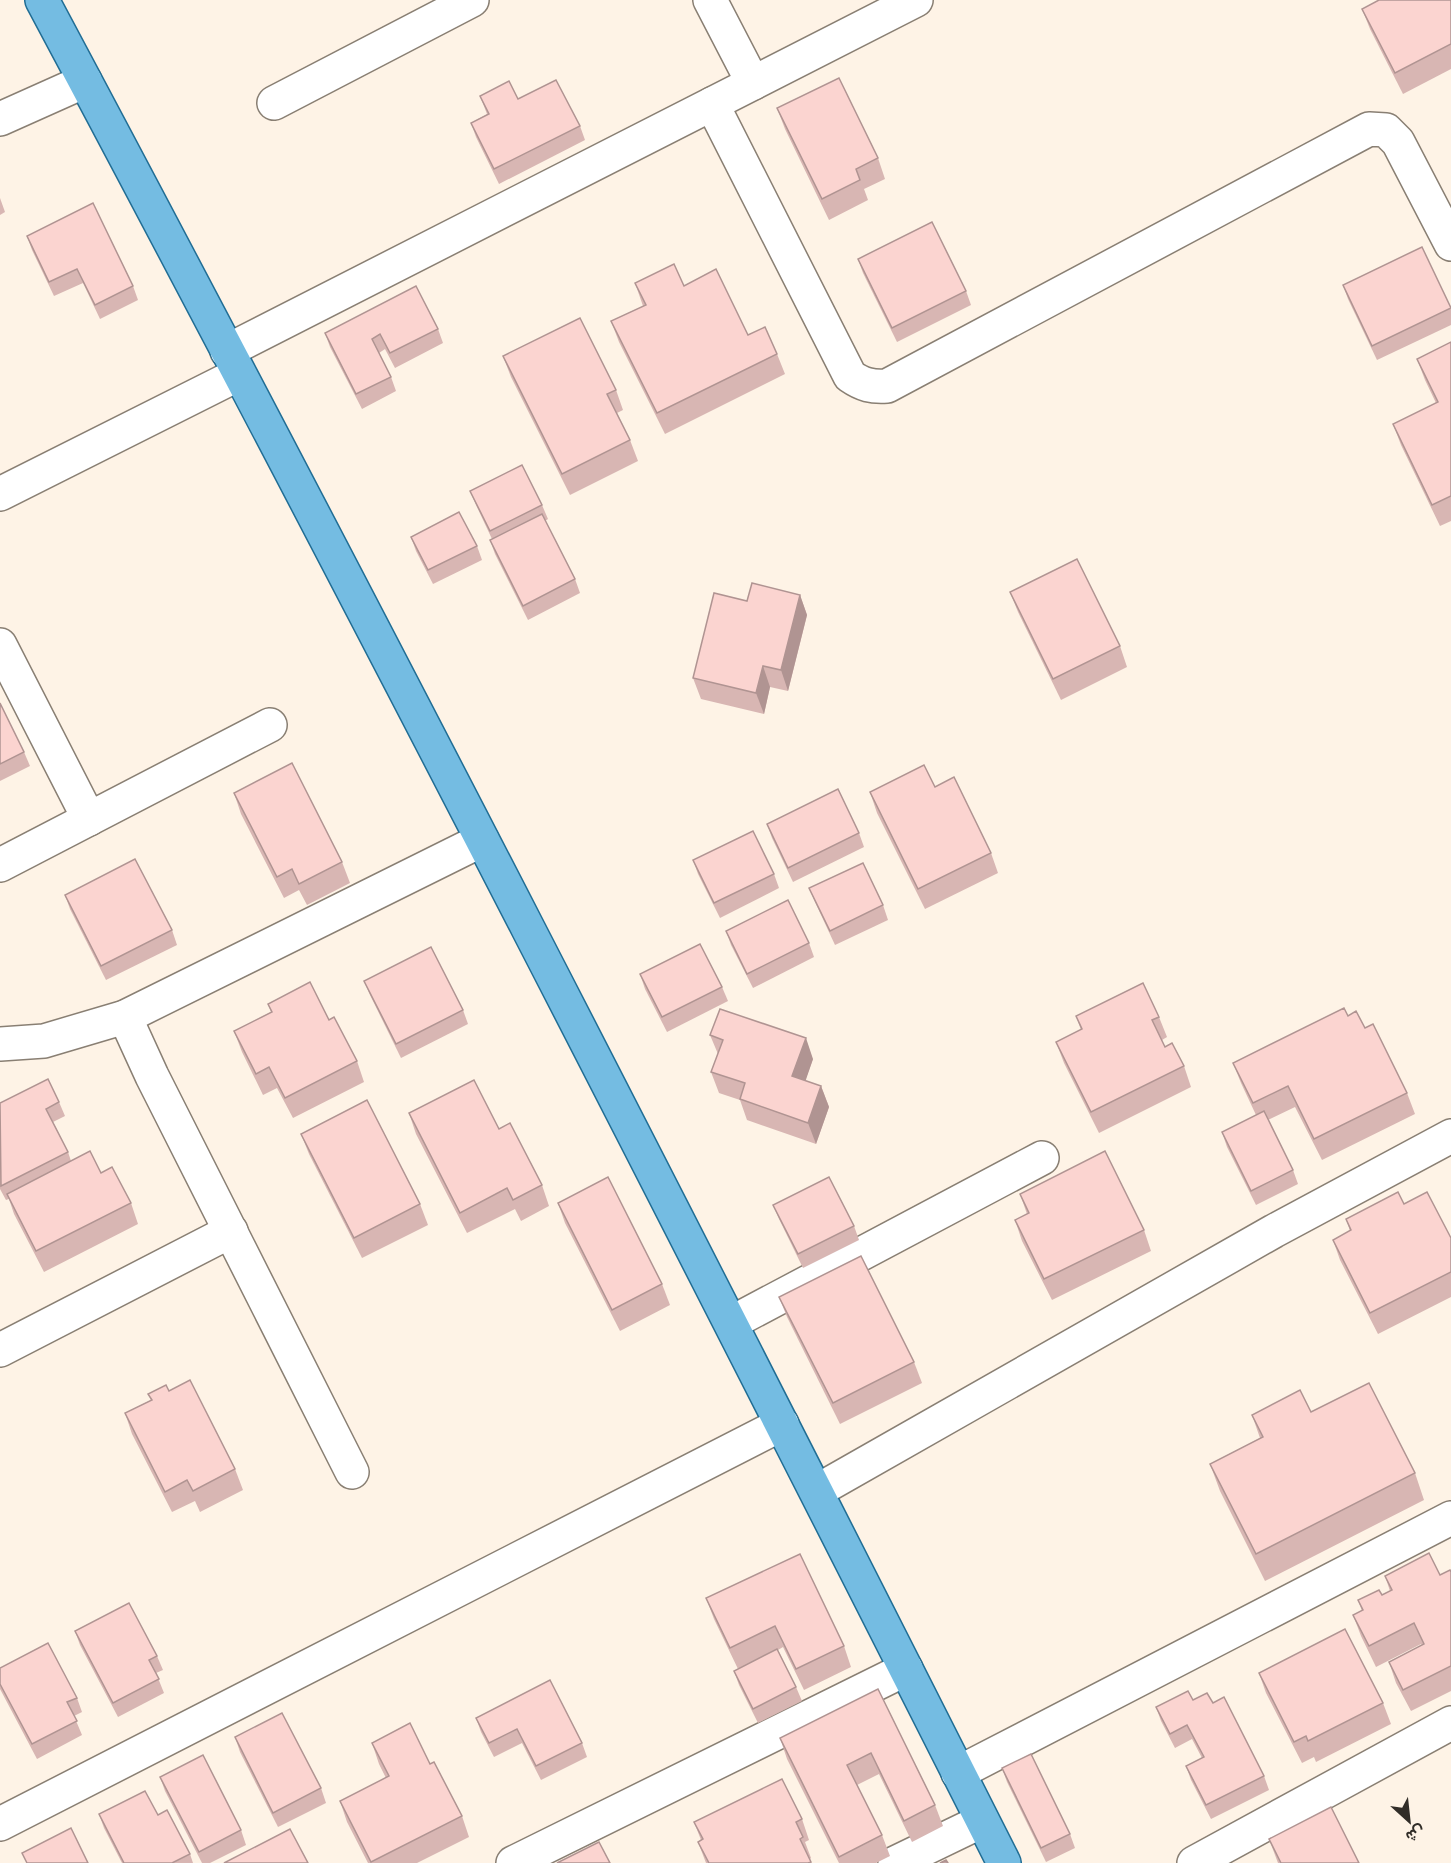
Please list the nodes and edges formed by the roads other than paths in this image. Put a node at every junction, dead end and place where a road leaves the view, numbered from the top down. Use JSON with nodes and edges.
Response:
{"nodes":[{"id":1,"x":42,"y":0,"type":"edge"},
{"id":2,"x":472,"y":0,"type":"edge"},
{"id":3,"x":710,"y":0,"type":"edge"},
{"id":4,"x":916,"y":0,"type":"edge"},
{"id":5,"x":85,"y":81,"type":"junction"},
{"id":6,"x":753,"y":83,"type":"junction"},
{"id":7,"x":274,"y":103,"type":"dead end"},
{"id":8,"x":712,"y":104,"type":"junction"},
{"id":9,"x":0,"y":119,"type":"edge"},
{"id":10,"x":1451,"y":244,"type":"edge"},
{"id":11,"x":233,"y":362,"type":"junction"},
{"id":12,"x":0,"y":494,"type":"edge"},
{"id":13,"x":0,"y":645,"type":"edge"},
{"id":14,"x":270,"y":725,"type":"dead end"},
{"id":15,"x":88,"y":819,"type":"junction"},
{"id":16,"x":482,"y":840,"type":"junction"},
{"id":17,"x":0,"y":865,"type":"edge"},
{"id":18,"x":125,"y":1017,"type":"junction"},
{"id":19,"x":0,"y":1044,"type":"edge"},
{"id":20,"x":1451,"y":1136,"type":"edge"},
{"id":21,"x":1042,"y":1158,"type":"dead end"},
{"id":22,"x":231,"y":1231,"type":"junction"},
{"id":23,"x":731,"y":1323,"type":"junction"},
{"id":24,"x":0,"y":1350,"type":"edge"},
{"id":25,"x":782,"y":1424,"type":"junction"},
{"id":26,"x":352,"y":1472,"type":"dead end"},
{"id":27,"x":817,"y":1491,"type":"junction"},
{"id":28,"x":1451,"y":1518,"type":"edge"},
{"id":29,"x":906,"y":1669,"type":"junction"},
{"id":30,"x":1451,"y":1723,"type":"edge"},
{"id":31,"x":958,"y":1773,"type":"junction"},
{"id":32,"x":982,"y":1821,"type":"junction"},
{"id":33,"x":0,"y":1824,"type":"edge"},
{"id":34,"x":513,"y":1863,"type":"edge"},
{"id":35,"x":895,"y":1863,"type":"edge"},
{"id":36,"x":1004,"y":1863,"type":"edge"},
{"id":37,"x":1194,"y":1863,"type":"edge"}],
"edges":[{"from":1,"to":5,"type":"main road"},
{"from":2,"to":7,"type":"street"},
{"from":3,"to":6,"type":"street"},
{"from":4,"to":6,"type":"street"},
{"from":5,"to":9,"type":"street"},
{"from":5,"to":11,"type":"main road"},
{"from":6,"to":8,"type":"street"},
{"from":8,"to":10,"type":"street"},
{"from":8,"to":11,"type":"street"},
{"from":11,"to":12,"type":"street"},
{"from":11,"to":16,"type":"main road"},
{"from":13,"to":15,"type":"street"},
{"from":14,"to":15,"type":"street"},
{"from":15,"to":17,"type":"street"},
{"from":16,"to":18,"type":"street"},
{"from":16,"to":23,"type":"main road"},
{"from":18,"to":19,"type":"street"},
{"from":18,"to":22,"type":"street"},
{"from":20,"to":27,"type":"street"},
{"from":21,"to":23,"type":"street"},
{"from":22,"to":24,"type":"street"},
{"from":22,"to":26,"type":"street"},
{"from":23,"to":25,"type":"main road"},
{"from":25,"to":27,"type":"main road"},
{"from":25,"to":33,"type":"street"},
{"from":27,"to":29,"type":"main road"},
{"from":28,"to":31,"type":"street"},
{"from":29,"to":31,"type":"main road"},
{"from":29,"to":34,"type":"street"},
{"from":30,"to":37,"type":"street"},
{"from":31,"to":32,"type":"main road"},
{"from":32,"to":35,"type":"street"},
{"from":32,"to":36,"type":"main road"}]}
